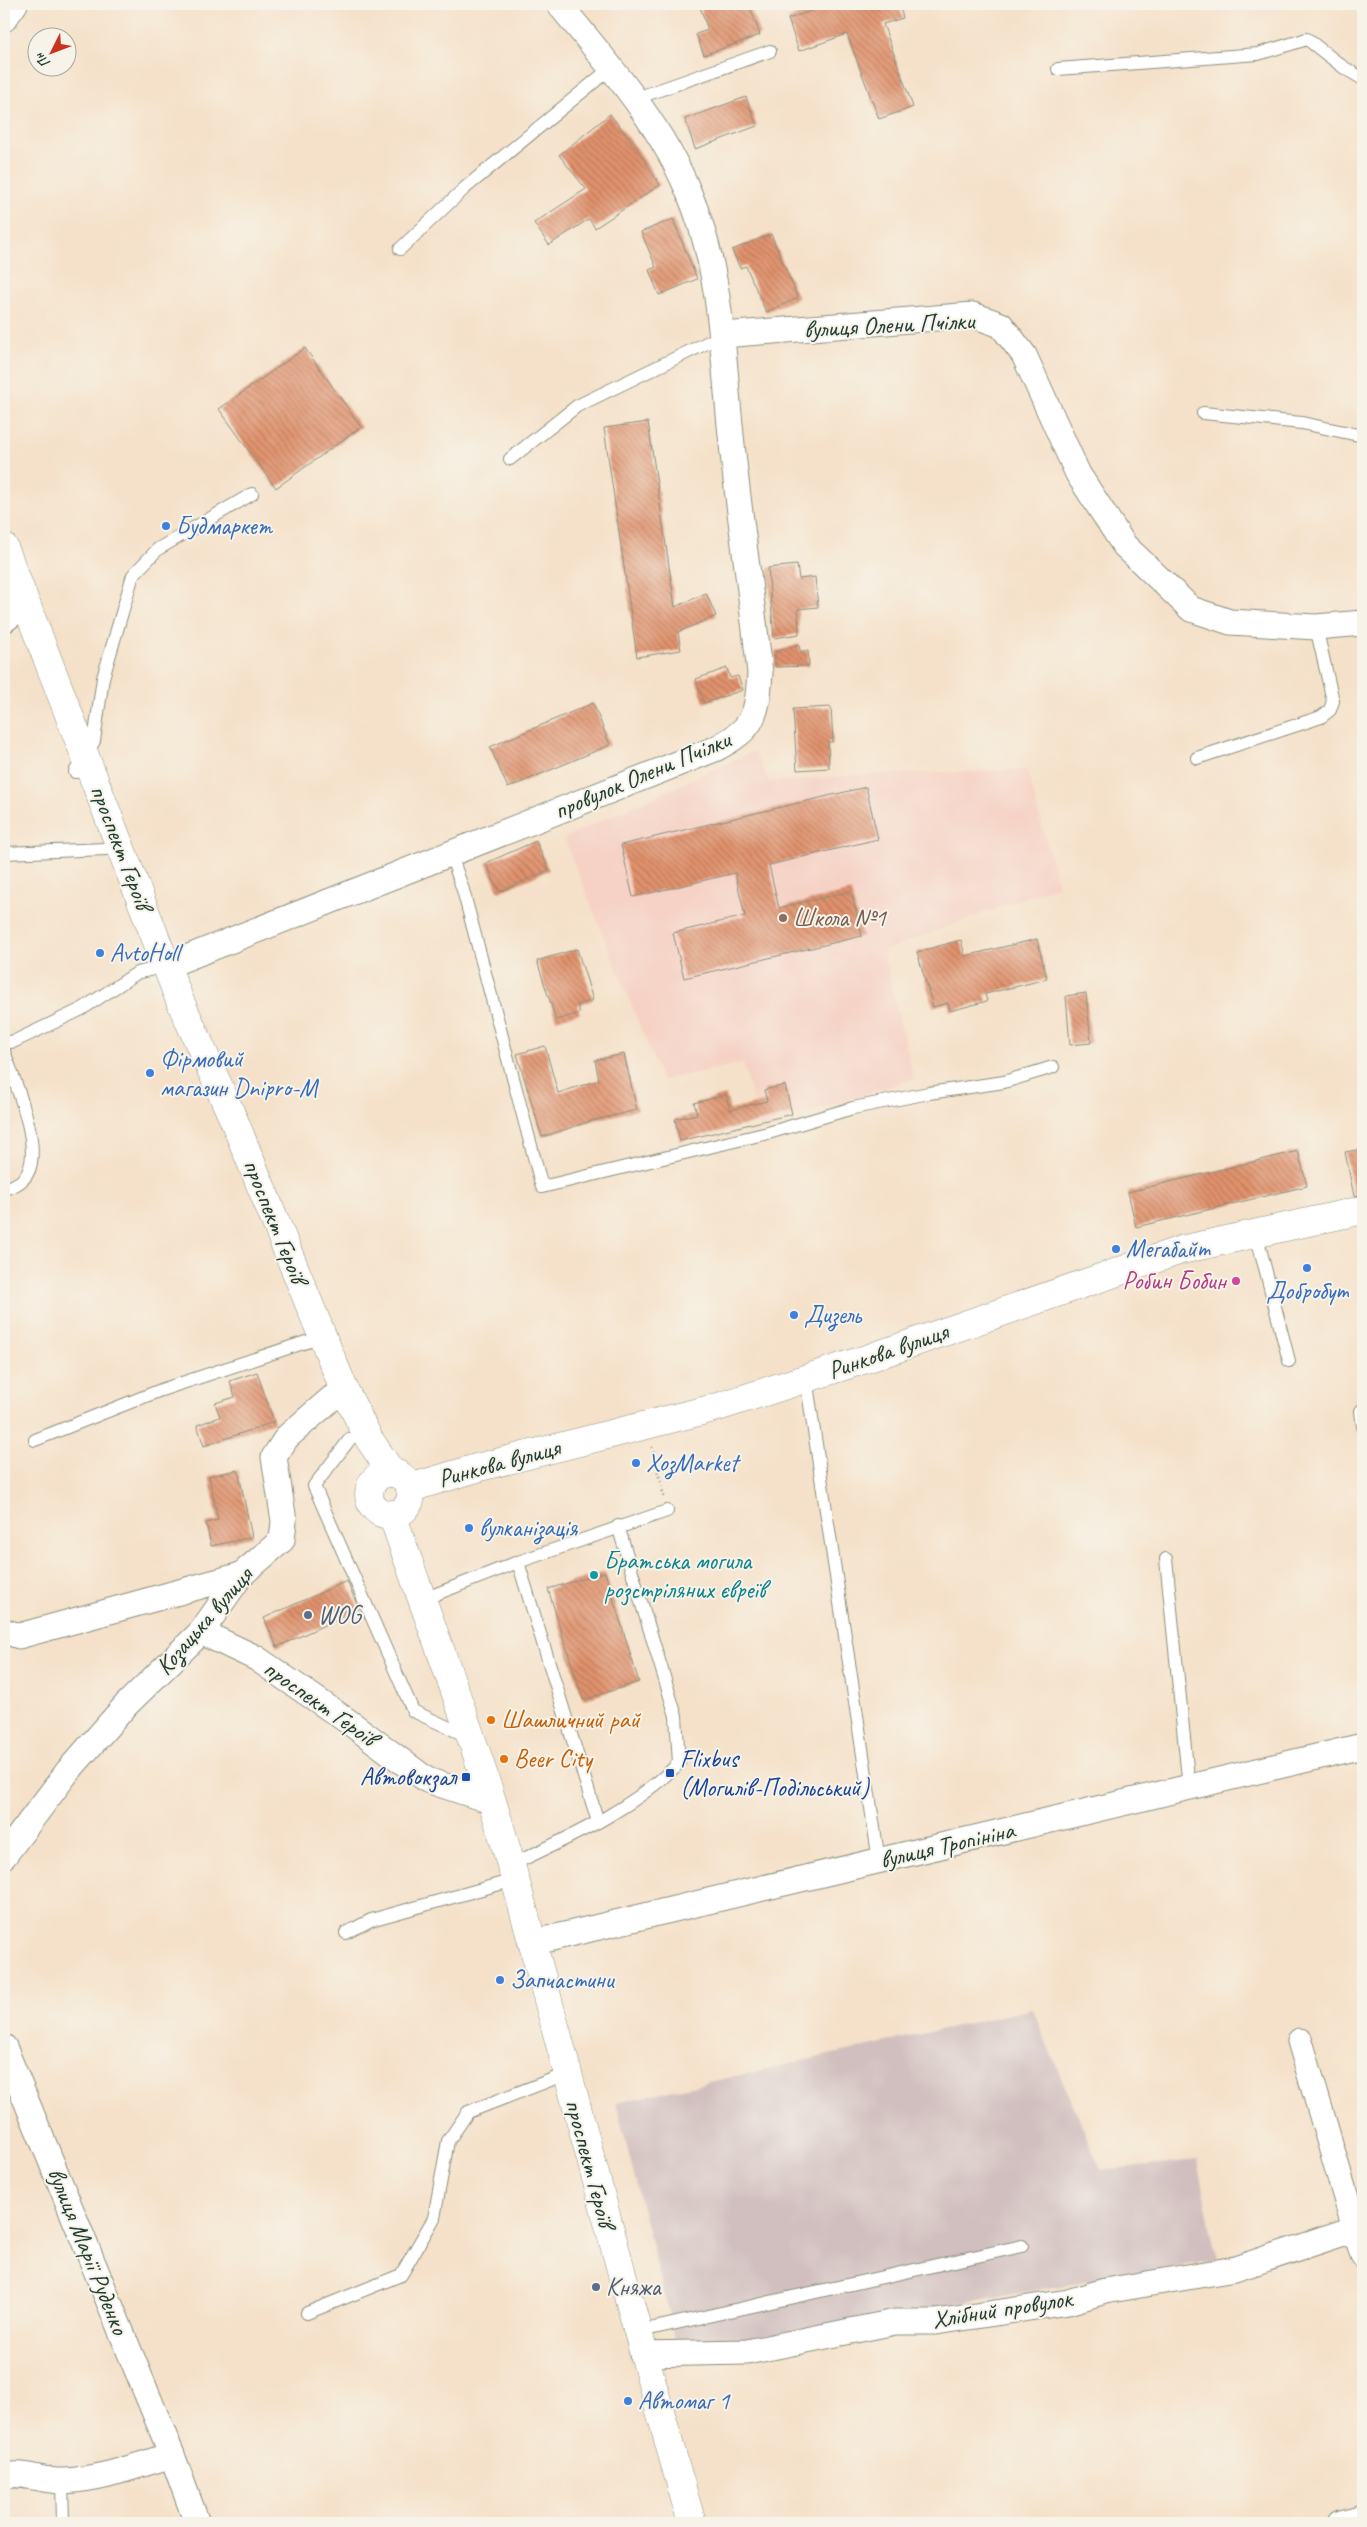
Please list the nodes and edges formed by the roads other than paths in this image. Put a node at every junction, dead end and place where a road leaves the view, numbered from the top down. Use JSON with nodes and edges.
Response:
{"nodes":[{"id":1,"x":15,"y":4,"type":"edge"},
{"id":2,"x":559,"y":4,"type":"edge"},
{"id":3,"x":4,"y":19,"type":"edge"},
{"id":4,"x":770,"y":51,"type":"dead end"},
{"id":5,"x":611,"y":68,"type":"junction"},
{"id":6,"x":1058,"y":69,"type":"dead end"},
{"id":7,"x":1363,"y":79,"type":"edge"},
{"id":8,"x":634,"y":99,"type":"junction"},
{"id":9,"x":400,"y":249,"type":"dead end"},
{"id":10,"x":722,"y":335,"type":"junction"},
{"id":11,"x":1203,"y":413,"type":"dead end"},
{"id":12,"x":1363,"y":436,"type":"edge"},
{"id":13,"x":510,"y":459,"type":"dead end"},
{"id":14,"x":252,"y":494,"type":"dead end"},
{"id":15,"x":4,"y":547,"type":"edge"},
{"id":16,"x":11,"y":608,"type":"edge"},
{"id":17,"x":1363,"y":623,"type":"edge"},
{"id":18,"x":1316,"y":627,"type":"junction"},
{"id":19,"x":1197,"y":758,"type":"dead end"},
{"id":20,"x":81,"y":764,"type":"junction"},
{"id":21,"x":106,"y":849,"type":"junction"},
{"id":22,"x":450,"y":852,"type":"junction"},
{"id":23,"x":4,"y":853,"type":"edge"},
{"id":24,"x":159,"y":968,"type":"junction"},
{"id":25,"x":4,"y":1043,"type":"edge"},
{"id":26,"x":4,"y":1051,"type":"edge"},
{"id":27,"x":1053,"y":1067,"type":"dead end"},
{"id":28,"x":4,"y":1189,"type":"edge"},
{"id":29,"x":1363,"y":1210,"type":"edge"},
{"id":30,"x":1256,"y":1233,"type":"junction"},
{"id":31,"x":306,"y":1342,"type":"junction"},
{"id":32,"x":1289,"y":1361,"type":"dead end"},
{"id":33,"x":806,"y":1378,"type":"junction"},
{"id":34,"x":332,"y":1398,"type":"junction"},
{"id":35,"x":1363,"y":1409,"type":"edge"},
{"id":36,"x":1363,"y":1426,"type":"edge"},
{"id":37,"x":350,"y":1439,"type":"junction"},
{"id":38,"x":35,"y":1440,"type":"dead end"},
{"id":39,"x":392,"y":1480,"type":"junction"},
{"id":40,"x":667,"y":1511,"type":"road end"},
{"id":41,"x":392,"y":1514,"type":"junction"},
{"id":42,"x":618,"y":1526,"type":"junction"},
{"id":43,"x":1166,"y":1559,"type":"dead end"},
{"id":44,"x":518,"y":1562,"type":"junction"},
{"id":45,"x":241,"y":1575,"type":"junction"},
{"id":46,"x":421,"y":1600,"type":"junction"},
{"id":47,"x":202,"y":1632,"type":"junction"},
{"id":48,"x":9,"y":1637,"type":"edge"},
{"id":49,"x":470,"y":1738,"type":"junction"},
{"id":50,"x":1363,"y":1746,"type":"edge"},
{"id":51,"x":1189,"y":1788,"type":"junction"},
{"id":52,"x":491,"y":1801,"type":"junction"},
{"id":53,"x":598,"y":1822,"type":"junction"},
{"id":54,"x":7,"y":1847,"type":"edge"},
{"id":55,"x":879,"y":1861,"type":"junction"},
{"id":56,"x":513,"y":1872,"type":"junction"},
{"id":57,"x":346,"y":1933,"type":"dead end"},
{"id":58,"x":531,"y":1943,"type":"junction"},
{"id":59,"x":1300,"y":2041,"type":"dead end"},
{"id":60,"x":4,"y":2047,"type":"edge"},
{"id":61,"x":566,"y":2074,"type":"junction"},
{"id":62,"x":1356,"y":2229,"type":"junction"},
{"id":63,"x":1022,"y":2246,"type":"dead end"},
{"id":64,"x":1363,"y":2256,"type":"edge"},
{"id":65,"x":307,"y":2313,"type":"dead end"},
{"id":66,"x":639,"y":2343,"type":"junction"},
{"id":67,"x":172,"y":2455,"type":"junction"},
{"id":68,"x":4,"y":2476,"type":"edge"},
{"id":69,"x":62,"y":2481,"type":"junction"},
{"id":70,"x":1363,"y":2517,"type":"edge"},
{"id":71,"x":63,"y":2523,"type":"edge"},
{"id":72,"x":198,"y":2523,"type":"edge"},
{"id":73,"x":692,"y":2523,"type":"edge"},
{"id":74,"x":1341,"y":2523,"type":"edge"}],
"edges":[{"from":1,"to":3,"type":"street"},
{"from":2,"to":5,"type":"street"},
{"from":4,"to":8,"type":"lane"},
{"from":5,"to":8,"type":"street"},
{"from":5,"to":9,"type":"lane"},
{"from":6,"to":7,"type":"lane"},
{"from":8,"to":10,"type":"street"},
{"from":10,"to":13,"type":"lane"},
{"from":10,"to":18,"type":"street","name":"вулиця Олени Пчілки"},
{"from":10,"to":22,"type":"street","name":"провулок Олени Пчілки"},
{"from":11,"to":12,"type":"lane"},
{"from":14,"to":20,"type":"lane"},
{"from":15,"to":16,"type":"main road","name":"проспект Героїв"},
{"from":16,"to":20,"type":"main road","name":"проспект Героїв"},
{"from":17,"to":18,"type":"street","name":"вулиця Олени Пчілки"},
{"from":18,"to":19,"type":"lane"},
{"from":20,"to":21,"type":"main road","name":"проспект Героїв"},
{"from":20,"to":24,"type":"main road","name":"проспект Героїв"},
{"from":21,"to":23,"type":"lane"},
{"from":21,"to":24,"type":"main road","name":"проспект Героїв"},
{"from":22,"to":24,"type":"street","name":"провулок Олени Пчілки"},
{"from":22,"to":27,"type":"lane"},
{"from":24,"to":25,"type":"lane"},
{"from":24,"to":31,"type":"main road","name":"проспект Героїв"},
{"from":24,"to":39,"type":"main road","name":"проспект Героїв"},
{"from":26,"to":28,"type":"lane"},
{"from":29,"to":30,"type":"main road","name":"Ринкова вулиця"},
{"from":30,"to":32,"type":"lane"},
{"from":30,"to":33,"type":"main road","name":"Ринкова вулиця"},
{"from":31,"to":34,"type":"main road","name":"проспект Героїв"},
{"from":31,"to":38,"type":"lane"},
{"from":33,"to":39,"type":"main road","name":"Ринкова вулиця"},
{"from":33,"to":55,"type":"lane"},
{"from":34,"to":37,"type":"main road","name":"проспект Героїв"},
{"from":34,"to":45,"type":"street","name":"Козацька вулиця"},
{"from":35,"to":36,"type":"lane"},
{"from":37,"to":39,"type":"main road","name":"проспект Героїв"},
{"from":37,"to":49,"type":"lane"},
{"from":39,"to":41,"type":"main road"},
{"from":39,"to":41,"type":"main road"},
{"from":40,"to":42,"type":"lane"},
{"from":41,"to":46,"type":"main road","name":"проспект Героїв"},
{"from":42,"to":44,"type":"lane"},
{"from":42,"to":53,"type":"lane"},
{"from":43,"to":51,"type":"lane"},
{"from":44,"to":46,"type":"lane"},
{"from":44,"to":53,"type":"lane"},
{"from":45,"to":47,"type":"street","name":"Козацька вулиця"},
{"from":45,"to":48,"type":"street"},
{"from":46,"to":49,"type":"main road","name":"проспект Героїв"},
{"from":47,"to":52,"type":"street","name":"проспект Героїв"},
{"from":47,"to":54,"type":"street","name":"Козацька вулиця"},
{"from":49,"to":52,"type":"main road","name":"проспект Героїв"},
{"from":50,"to":51,"type":"street","name":"вулиця Тропініна"},
{"from":51,"to":55,"type":"street","name":"вулиця Тропініна"},
{"from":52,"to":56,"type":"main road","name":"проспект Героїв"},
{"from":53,"to":56,"type":"lane"},
{"from":55,"to":58,"type":"street","name":"вулиця Тропініна"},
{"from":56,"to":57,"type":"lane"},
{"from":56,"to":58,"type":"main road","name":"проспект Героїв"},
{"from":58,"to":61,"type":"main road","name":"проспект Героїв"},
{"from":59,"to":62,"type":"street"},
{"from":60,"to":67,"type":"street","name":"вулиця Марії Руденко"},
{"from":61,"to":65,"type":"lane"},
{"from":61,"to":66,"type":"main road","name":"проспект Героїв"},
{"from":62,"to":64,"type":"street"},
{"from":62,"to":66,"type":"street","name":"Хлібний провулок"},
{"from":63,"to":66,"type":"lane"},
{"from":66,"to":73,"type":"main road","name":"проспект Героїв"},
{"from":67,"to":69,"type":"street"},
{"from":67,"to":72,"type":"street","name":"вулиця Марії Руденко"},
{"from":68,"to":69,"type":"street"},
{"from":69,"to":71,"type":"lane"},
{"from":70,"to":74,"type":"street"}]}
